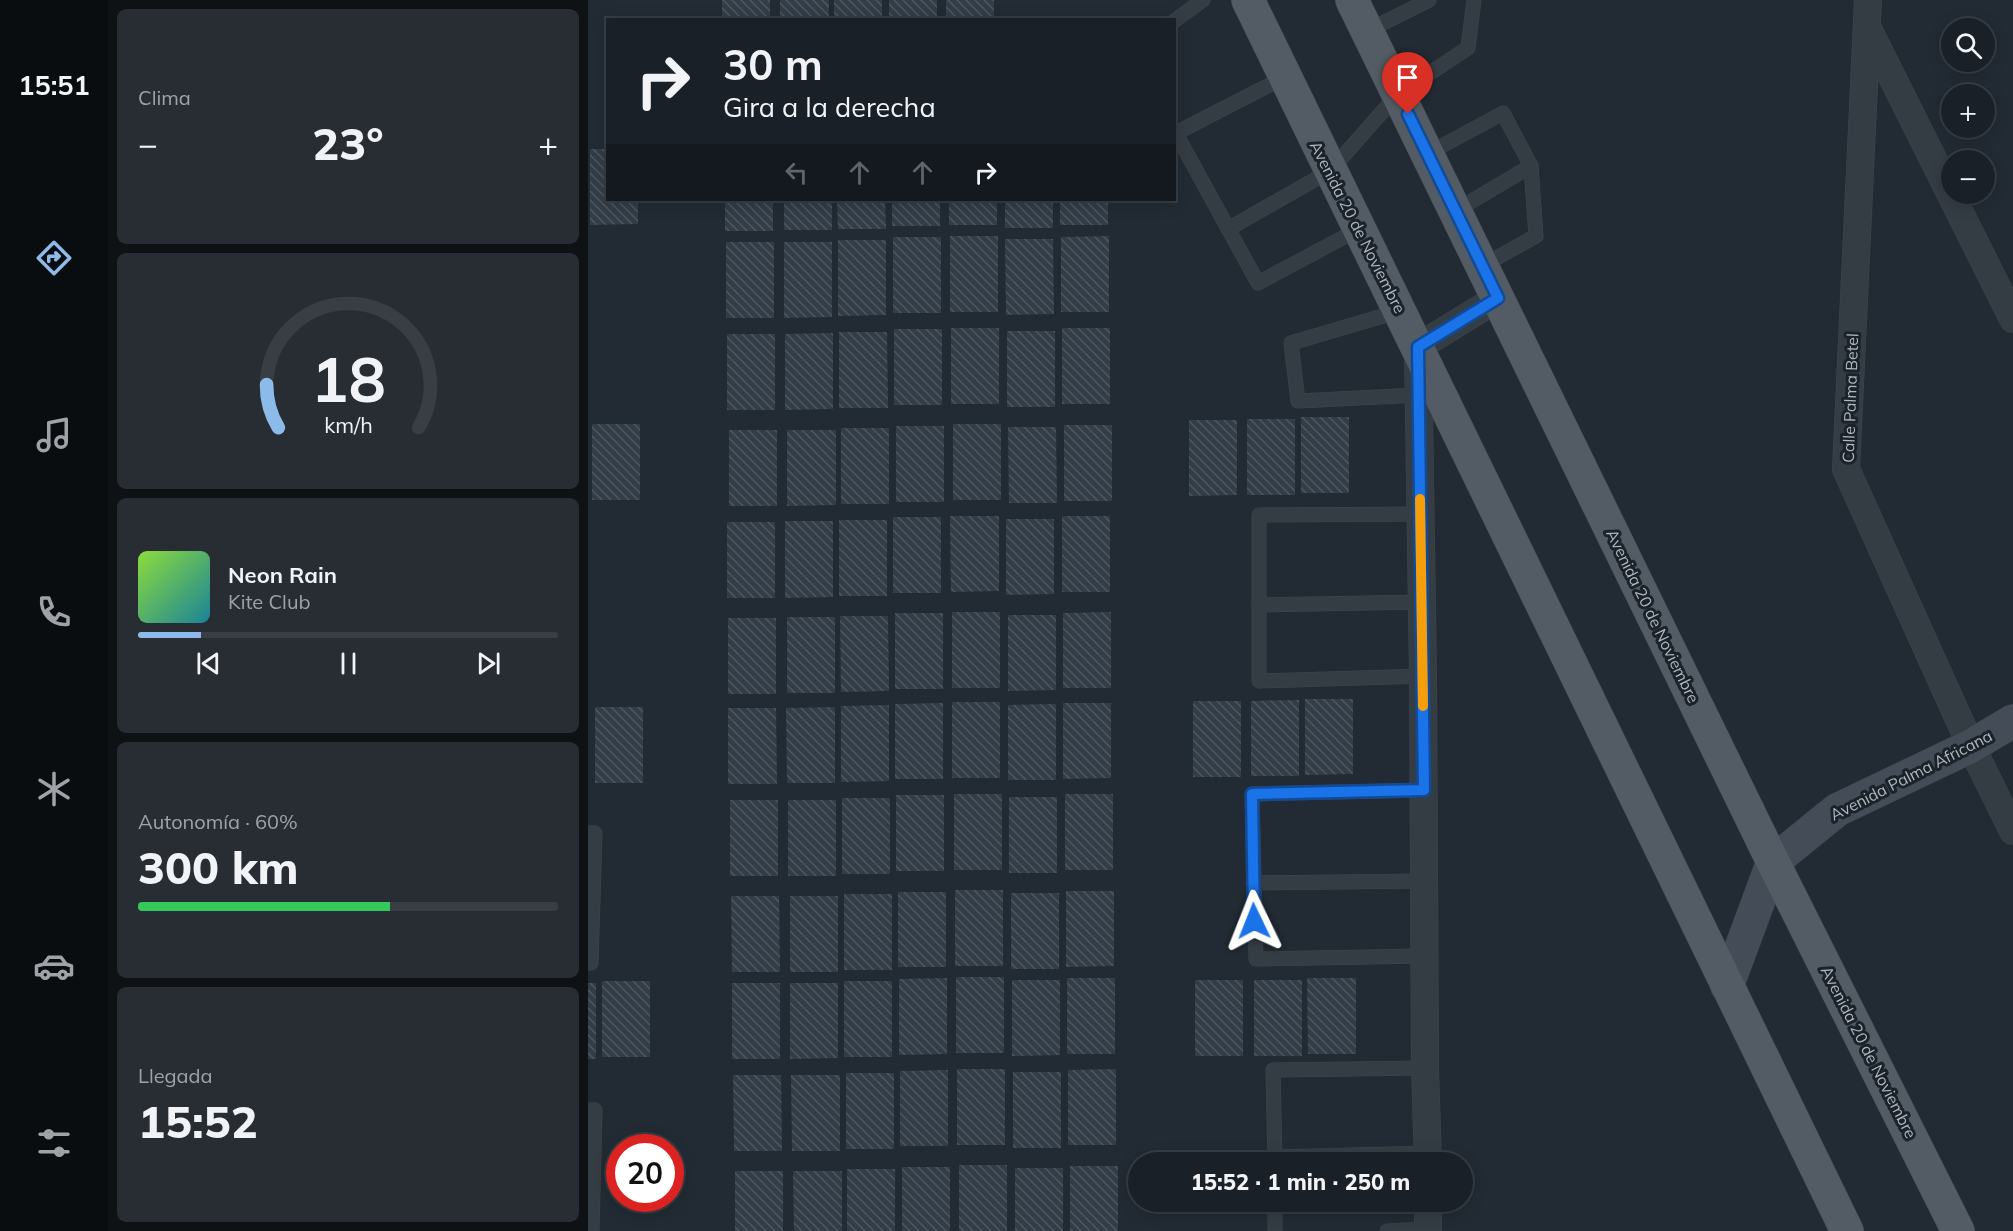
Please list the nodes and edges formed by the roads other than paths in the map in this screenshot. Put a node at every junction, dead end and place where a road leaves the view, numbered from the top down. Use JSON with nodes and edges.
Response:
{"nodes":[{"id":1,"x":1203,"y":0,"type":"edge"},
{"id":2,"x":1248,"y":0,"type":"edge"},
{"id":3,"x":1352,"y":0,"type":"edge"},
{"id":4,"x":1429,"y":0,"type":"edge"},
{"id":5,"x":1474,"y":0,"type":"edge"},
{"id":6,"x":1867,"y":13,"type":"edge"},
{"id":7,"x":1176,"y":20,"type":"edge"},
{"id":8,"x":1367,"y":31,"type":"junction"},
{"id":9,"x":1285,"y":77,"type":"junction"},
{"id":10,"x":1398,"y":94,"type":"junction"},
{"id":11,"x":1176,"y":132,"type":"edge"},
{"id":12,"x":1176,"y":134,"type":"edge"},
{"id":13,"x":1427,"y":154,"type":"junction"},
{"id":14,"x":1531,"y":166,"type":"junction"},
{"id":15,"x":1330,"y":171,"type":"junction"},
{"id":16,"x":1455,"y":211,"type":"junction"},
{"id":17,"x":1228,"y":229,"type":"junction"},
{"id":18,"x":1359,"y":229,"type":"junction"},
{"id":19,"x":1482,"y":266,"type":"junction"},
{"id":20,"x":1498,"y":298,"type":"junction"},
{"id":21,"x":1400,"y":311,"type":"junction"},
{"id":22,"x":2013,"y":319,"type":"edge"},
{"id":23,"x":1418,"y":347,"type":"junction"},
{"id":24,"x":1419,"y":395,"type":"junction"},
{"id":25,"x":1421,"y":514,"type":"junction"},
{"id":26,"x":1422,"y":602,"type":"junction"},
{"id":27,"x":1259,"y":605,"type":"junction"},
{"id":28,"x":1423,"y":676,"type":"junction"},
{"id":29,"x":2013,"y":721,"type":"edge"},
{"id":30,"x":1971,"y":746,"type":"junction"},
{"id":31,"x":1424,"y":790,"type":"junction"},
{"id":32,"x":2013,"y":831,"type":"edge"},
{"id":33,"x":588,"y":833,"type":"edge"},
{"id":34,"x":1773,"y":862,"type":"junction"},
{"id":35,"x":1425,"y":881,"type":"junction"},
{"id":36,"x":1253,"y":883,"type":"junction"},
{"id":37,"x":591,"y":897,"type":"edge"},
{"id":38,"x":1424,"y":956,"type":"junction"},
{"id":39,"x":588,"y":963,"type":"edge"},
{"id":40,"x":1727,"y":986,"type":"junction"},
{"id":41,"x":1425,"y":1068,"type":"junction"},
{"id":42,"x":588,"y":1110,"type":"edge"},
{"id":43,"x":1275,"y":1152,"type":"edge"},
{"id":44,"x":1428,"y":1152,"type":"edge"},
{"id":45,"x":591,"y":1179,"type":"edge"},
{"id":46,"x":1275,"y":1212,"type":"edge"},
{"id":47,"x":1428,"y":1212,"type":"edge"},
{"id":48,"x":1428,"y":1230,"type":"edge"},
{"id":49,"x":592,"y":1231,"type":"edge"},
{"id":50,"x":1275,"y":1231,"type":"edge"},
{"id":51,"x":1387,"y":1231,"type":"edge"},
{"id":52,"x":1847,"y":1231,"type":"edge"},
{"id":53,"x":1958,"y":1231,"type":"edge"}],
"edges":[{"from":1,"to":7,"type":"lane"},
{"from":2,"to":9,"type":"main road","name":"Avenida 20 de Noviembre"},
{"from":3,"to":8,"type":"main road","name":"Avenida 20 de Noviembre"},
{"from":4,"to":8,"type":"lane"},
{"from":5,"to":10,"type":"lane"},
{"from":6,"to":22,"type":"street"},
{"from":6,"to":30,"type":"street","name":"Calle Palma Betel"},
{"from":8,"to":10,"type":"main road","name":"Avenida 20 de Noviembre"},
{"from":9,"to":11,"type":"lane"},
{"from":9,"to":15,"type":"main road","name":"Avenida 20 de Noviembre"},
{"from":10,"to":13,"type":"main road","name":"Avenida 20 de Noviembre"},
{"from":10,"to":15,"type":"lane"},
{"from":12,"to":17,"type":"lane"},
{"from":13,"to":14,"type":"lane"},
{"from":13,"to":16,"type":"main road","name":"Avenida 20 de Noviembre"},
{"from":14,"to":16,"type":"lane"},
{"from":14,"to":19,"type":"lane"},
{"from":15,"to":17,"type":"lane"},
{"from":15,"to":18,"type":"main road","name":"Avenida 20 de Noviembre"},
{"from":16,"to":19,"type":"main road","name":"Avenida 20 de Noviembre"},
{"from":17,"to":18,"type":"lane"},
{"from":18,"to":21,"type":"main road","name":"Avenida 20 de Noviembre"},
{"from":19,"to":20,"type":"main road","name":"Avenida 20 de Noviembre"},
{"from":20,"to":23,"type":"street"},
{"from":20,"to":34,"type":"main road","name":"Avenida 20 de Noviembre"},
{"from":21,"to":23,"type":"main road","name":"Avenida 20 de Noviembre"},
{"from":21,"to":24,"type":"lane"},
{"from":23,"to":24,"type":"street"},
{"from":23,"to":40,"type":"main road","name":"Avenida 20 de Noviembre"},
{"from":24,"to":25,"type":"street"},
{"from":25,"to":26,"type":"street"},
{"from":25,"to":27,"type":"lane"},
{"from":26,"to":27,"type":"lane"},
{"from":26,"to":28,"type":"street"},
{"from":27,"to":28,"type":"lane"},
{"from":28,"to":31,"type":"street"},
{"from":29,"to":30,"type":"street","name":"Avenida Palma Africana"},
{"from":30,"to":32,"type":"street","name":"Calle Palma Betel"},
{"from":30,"to":34,"type":"street","name":"Avenida Palma Africana"},
{"from":31,"to":35,"type":"street"},
{"from":31,"to":36,"type":"lane"},
{"from":33,"to":37,"type":"lane"},
{"from":34,"to":40,"type":"street"},
{"from":34,"to":53,"type":"main road","name":"Avenida 20 de Noviembre"},
{"from":35,"to":36,"type":"lane"},
{"from":35,"to":38,"type":"street"},
{"from":36,"to":38,"type":"lane"},
{"from":37,"to":39,"type":"lane"},
{"from":38,"to":41,"type":"street"},
{"from":40,"to":52,"type":"main road","name":"Avenida 20 de Noviembre"},
{"from":41,"to":43,"type":"lane"},
{"from":41,"to":44,"type":"street"},
{"from":42,"to":45,"type":"lane"},
{"from":45,"to":49,"type":"lane"},
{"from":46,"to":50,"type":"lane"},
{"from":47,"to":48,"type":"street"},
{"from":48,"to":51,"type":"lane"}]}
